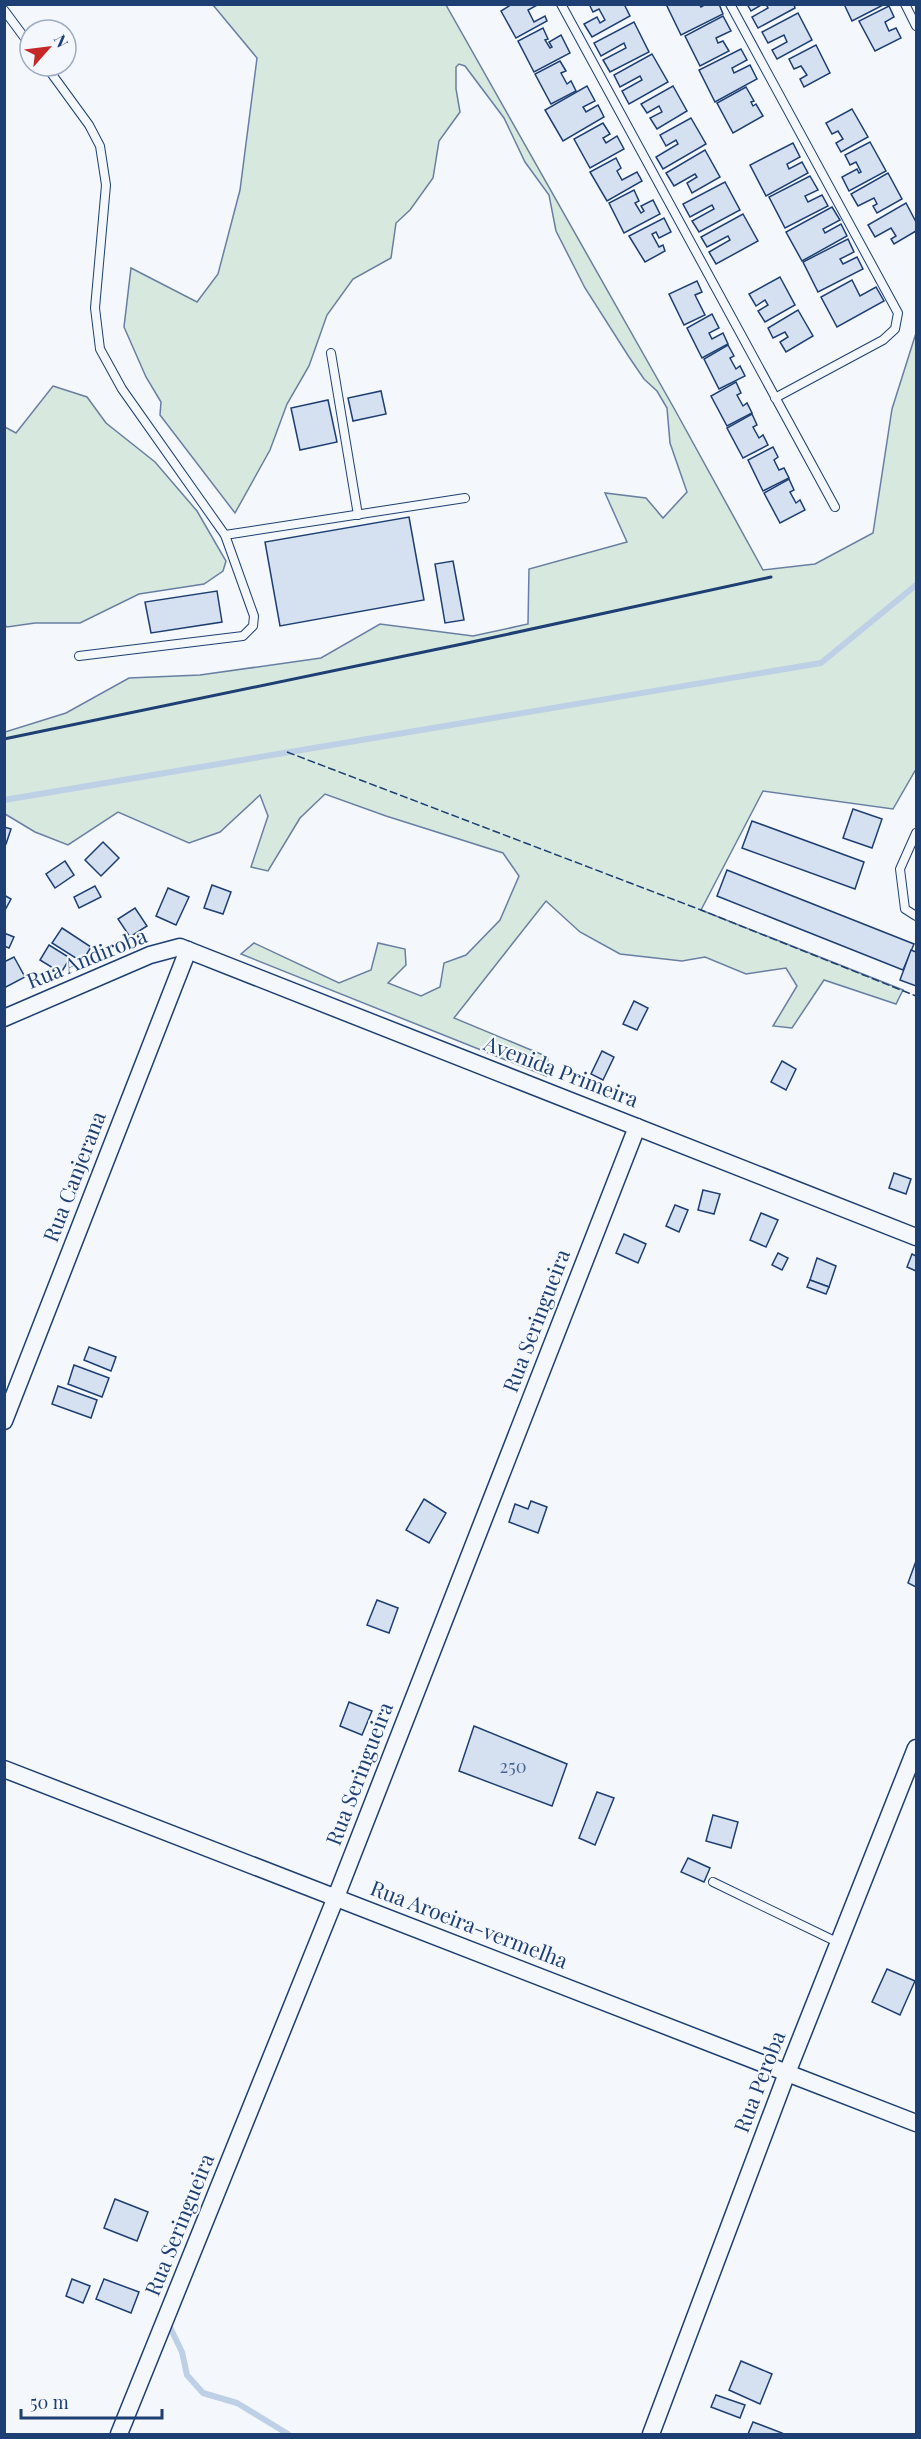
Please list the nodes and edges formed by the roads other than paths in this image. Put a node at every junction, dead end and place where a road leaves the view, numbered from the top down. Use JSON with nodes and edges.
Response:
{"nodes":[{"id":1,"x":561,"y":4,"type":"edge"},
{"id":2,"x":730,"y":4,"type":"edge"},
{"id":3,"x":905,"y":4,"type":"edge"},
{"id":4,"x":4,"y":10,"type":"edge"},
{"id":5,"x":916,"y":26,"type":"edge"},
{"id":6,"x":18,"y":29,"type":"edge"},
{"id":7,"x":55,"y":78,"type":"edge"},
{"id":8,"x":331,"y":352,"type":"dead end"},
{"id":9,"x":775,"y":398,"type":"junction"},
{"id":10,"x":465,"y":498,"type":"dead end"},
{"id":11,"x":835,"y":507,"type":"dead end"},
{"id":12,"x":358,"y":514,"type":"junction"},
{"id":13,"x":225,"y":535,"type":"junction"},
{"id":14,"x":79,"y":656,"type":"dead end"},
{"id":15,"x":916,"y":833,"type":"edge"},
{"id":16,"x":916,"y":916,"type":"edge"},
{"id":17,"x":188,"y":950,"type":"junction"},
{"id":18,"x":4,"y":1018,"type":"edge"},
{"id":19,"x":637,"y":1127,"type":"junction"},
{"id":20,"x":916,"y":1237,"type":"edge"},
{"id":21,"x":4,"y":1421,"type":"edge"},
{"id":22,"x":916,"y":1748,"type":"edge"},
{"id":23,"x":4,"y":1769,"type":"edge"},
{"id":24,"x":713,"y":1882,"type":"dead end"},
{"id":25,"x":336,"y":1897,"type":"junction"},
{"id":26,"x":839,"y":1943,"type":"junction"},
{"id":27,"x":788,"y":2073,"type":"junction"},
{"id":28,"x":916,"y":2123,"type":"edge"},
{"id":29,"x":120,"y":2434,"type":"edge"},
{"id":30,"x":651,"y":2434,"type":"edge"}],
"edges":[{"from":1,"to":9,"type":"lane"},
{"from":2,"to":9,"type":"lane"},
{"from":3,"to":5,"type":"lane"},
{"from":4,"to":6,"type":"lane"},
{"from":7,"to":13,"type":"lane"},
{"from":8,"to":12,"type":"lane"},
{"from":9,"to":11,"type":"lane"},
{"from":10,"to":12,"type":"lane"},
{"from":12,"to":13,"type":"lane"},
{"from":13,"to":14,"type":"lane"},
{"from":15,"to":16,"type":"lane"},
{"from":17,"to":18,"type":"street","name":"Rua Andiroba"},
{"from":17,"to":19,"type":"street","name":"Avenida Primeira"},
{"from":17,"to":21,"type":"street","name":"Rua Canjerana"},
{"from":19,"to":20,"type":"street","name":"Avenida Primeira"},
{"from":19,"to":25,"type":"street","name":"Rua Seringueira"},
{"from":22,"to":26,"type":"street","name":"Rua Peroba"},
{"from":23,"to":25,"type":"street","name":"Rua Aroeira-vermelha"},
{"from":24,"to":26,"type":"lane"},
{"from":25,"to":27,"type":"street","name":"Rua Aroeira-vermelha"},
{"from":25,"to":29,"type":"street","name":"Rua Seringueira"},
{"from":26,"to":27,"type":"street","name":"Rua Peroba"},
{"from":27,"to":28,"type":"street","name":"Rua Aroeira-vermelha"},
{"from":27,"to":30,"type":"street","name":"Rua Peroba"}]}
